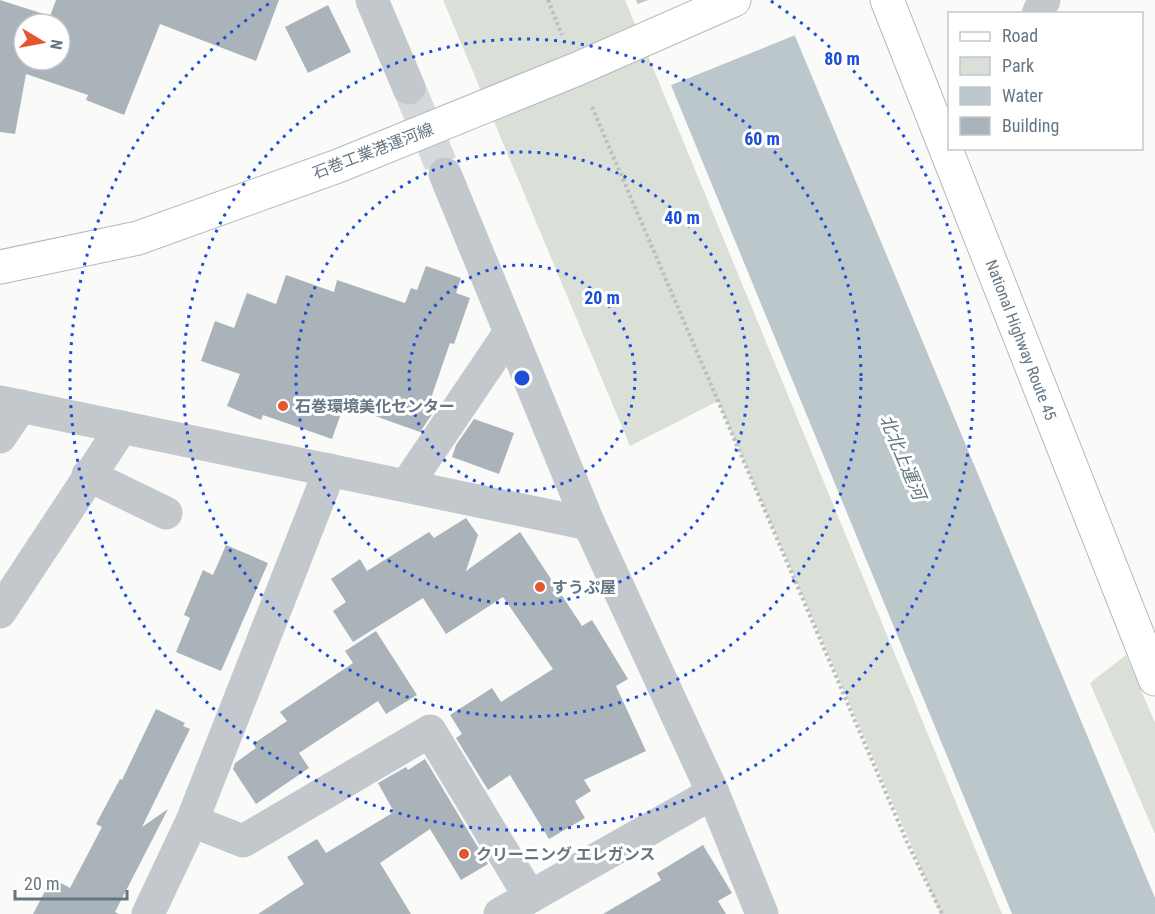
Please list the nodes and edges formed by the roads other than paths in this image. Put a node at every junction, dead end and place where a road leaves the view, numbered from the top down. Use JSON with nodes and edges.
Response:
{"nodes":[{"id":1,"x":372,"y":0,"type":"edge"},
{"id":2,"x":734,"y":0,"type":"edge"},
{"id":3,"x":887,"y":0,"type":"edge"},
{"id":4,"x":409,"y":88,"type":"tunnel mouth"},
{"id":5,"x":445,"y":174,"type":"tunnel mouth"},
{"id":6,"x":0,"y":267,"type":"edge"},
{"id":7,"x":510,"y":332,"type":"junction"},
{"id":8,"x":11,"y":404,"type":"edge"},
{"id":9,"x":122,"y":427,"type":"junction"},
{"id":10,"x":0,"y":437,"type":"edge"},
{"id":11,"x":330,"y":470,"type":"junction"},
{"id":12,"x":88,"y":475,"type":"junction"},
{"id":13,"x":406,"y":486,"type":"junction"},
{"id":14,"x":166,"y":513,"type":"dead end"},
{"id":15,"x":590,"y":524,"type":"junction"},
{"id":16,"x":0,"y":612,"type":"edge"},
{"id":17,"x":1155,"y":679,"type":"edge"},
{"id":18,"x":713,"y":793,"type":"junction"},
{"id":19,"x":192,"y":821,"type":"junction"},
{"id":20,"x":530,"y":897,"type":"junction"},
{"id":21,"x":148,"y":914,"type":"edge"},
{"id":22,"x":500,"y":914,"type":"edge"},
{"id":23,"x":762,"y":914,"type":"edge"}],
"edges":[{"from":1,"to":4,"type":"street"},
{"from":2,"to":6,"type":"main road","name":"石巻工業港運河線"},
{"from":3,"to":17,"type":"main road","name":"National Highway Route 45"},
{"from":5,"to":7,"type":"street"},
{"from":7,"to":13,"type":"street"},
{"from":7,"to":15,"type":"street"},
{"from":8,"to":9,"type":"street"},
{"from":8,"to":10,"type":"street"},
{"from":9,"to":11,"type":"street"},
{"from":9,"to":12,"type":"street"},
{"from":11,"to":13,"type":"street"},
{"from":11,"to":19,"type":"street"},
{"from":12,"to":14,"type":"street"},
{"from":12,"to":16,"type":"street"},
{"from":13,"to":15,"type":"street"},
{"from":15,"to":18,"type":"street"},
{"from":18,"to":20,"type":"street"},
{"from":18,"to":23,"type":"street"},
{"from":19,"to":20,"type":"street"},
{"from":19,"to":21,"type":"street"},
{"from":20,"to":22,"type":"street"}]}
